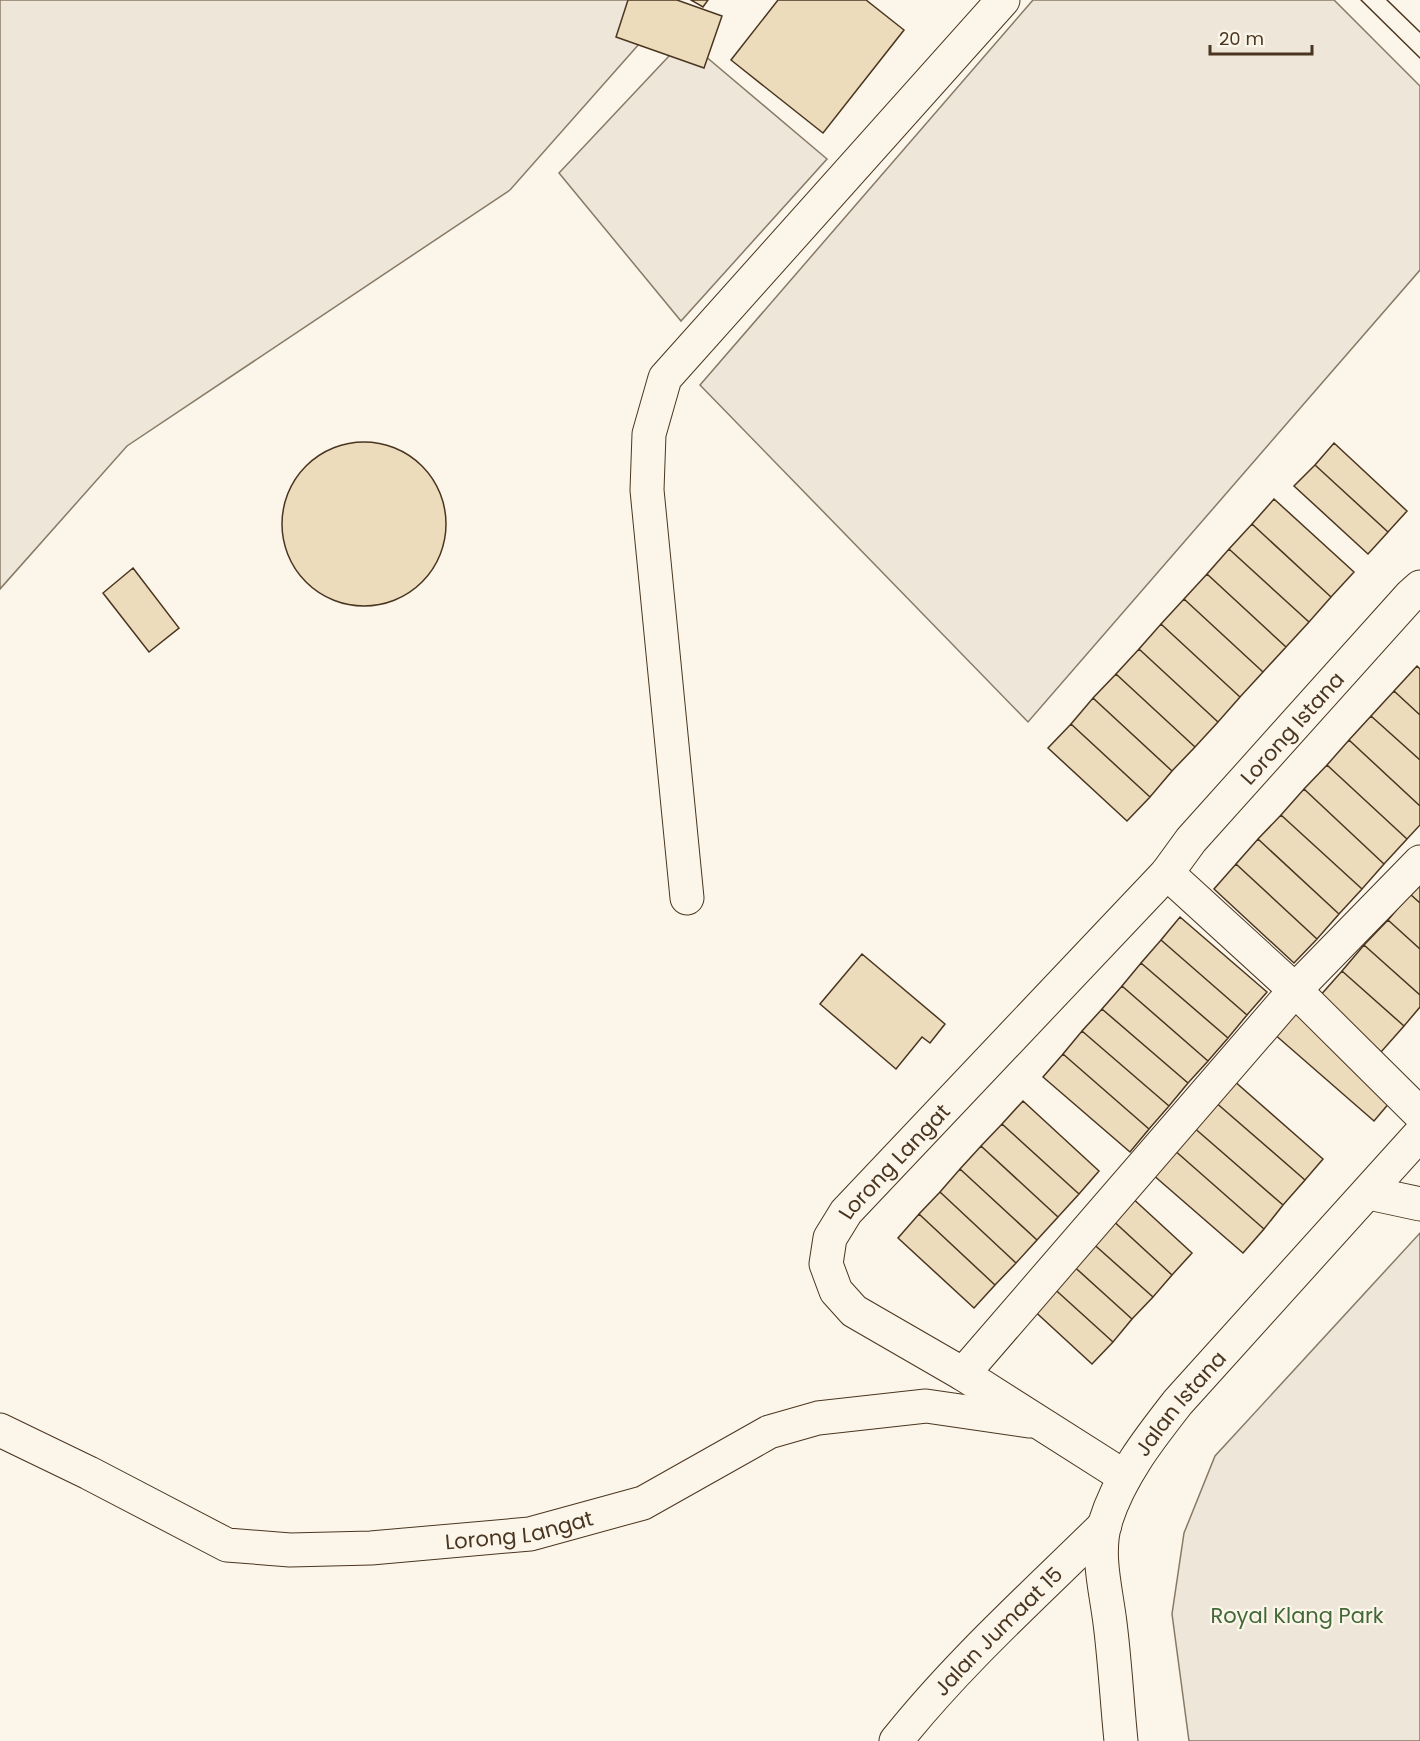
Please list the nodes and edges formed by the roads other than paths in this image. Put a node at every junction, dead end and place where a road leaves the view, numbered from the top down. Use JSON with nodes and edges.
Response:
{"nodes":[{"id":1,"x":1003,"y":0,"type":"edge"},
{"id":2,"x":1417,"y":596,"type":"edge"},
{"id":3,"x":1420,"y":862,"type":"edge"},
{"id":4,"x":1167,"y":873,"type":"junction"},
{"id":5,"x":687,"y":898,"type":"dead end"},
{"id":6,"x":1295,"y":990,"type":"junction"},
{"id":7,"x":1414,"y":1095,"type":"edge"},
{"id":8,"x":1420,"y":1134,"type":"edge"},
{"id":9,"x":1369,"y":1193,"type":"junction"},
{"id":10,"x":1420,"y":1204,"type":"edge"},
{"id":11,"x":963,"y":1374,"type":"junction"},
{"id":12,"x":1040,"y":1422,"type":"junction"},
{"id":13,"x":0,"y":1430,"type":"edge"},
{"id":14,"x":1125,"y":1477,"type":"junction"},
{"id":15,"x":1105,"y":1524,"type":"junction"},
{"id":16,"x":896,"y":1741,"type":"edge"},
{"id":17,"x":1121,"y":1741,"type":"edge"}],
"edges":[{"from":1,"to":5,"type":"street"},
{"from":2,"to":4,"type":"street","name":"Lorong Istana"},
{"from":3,"to":6,"type":"street"},
{"from":4,"to":6,"type":"street"},
{"from":4,"to":11,"type":"street","name":"Lorong Langat"},
{"from":6,"to":7,"type":"street"},
{"from":6,"to":11,"type":"street"},
{"from":8,"to":9,"type":"street","name":"Jalan Istana"},
{"from":9,"to":10,"type":"street"},
{"from":9,"to":14,"type":"street","name":"Jalan Istana"},
{"from":11,"to":12,"type":"street","name":"Lorong Langat"},
{"from":12,"to":13,"type":"street","name":"Lorong Langat"},
{"from":12,"to":14,"type":"street","name":"Lorong Langat"},
{"from":14,"to":15,"type":"street","name":"Jalan Istana"},
{"from":15,"to":16,"type":"street","name":"Jalan Jumaat 15"},
{"from":15,"to":17,"type":"street","name":"Jalan Istana"}]}
